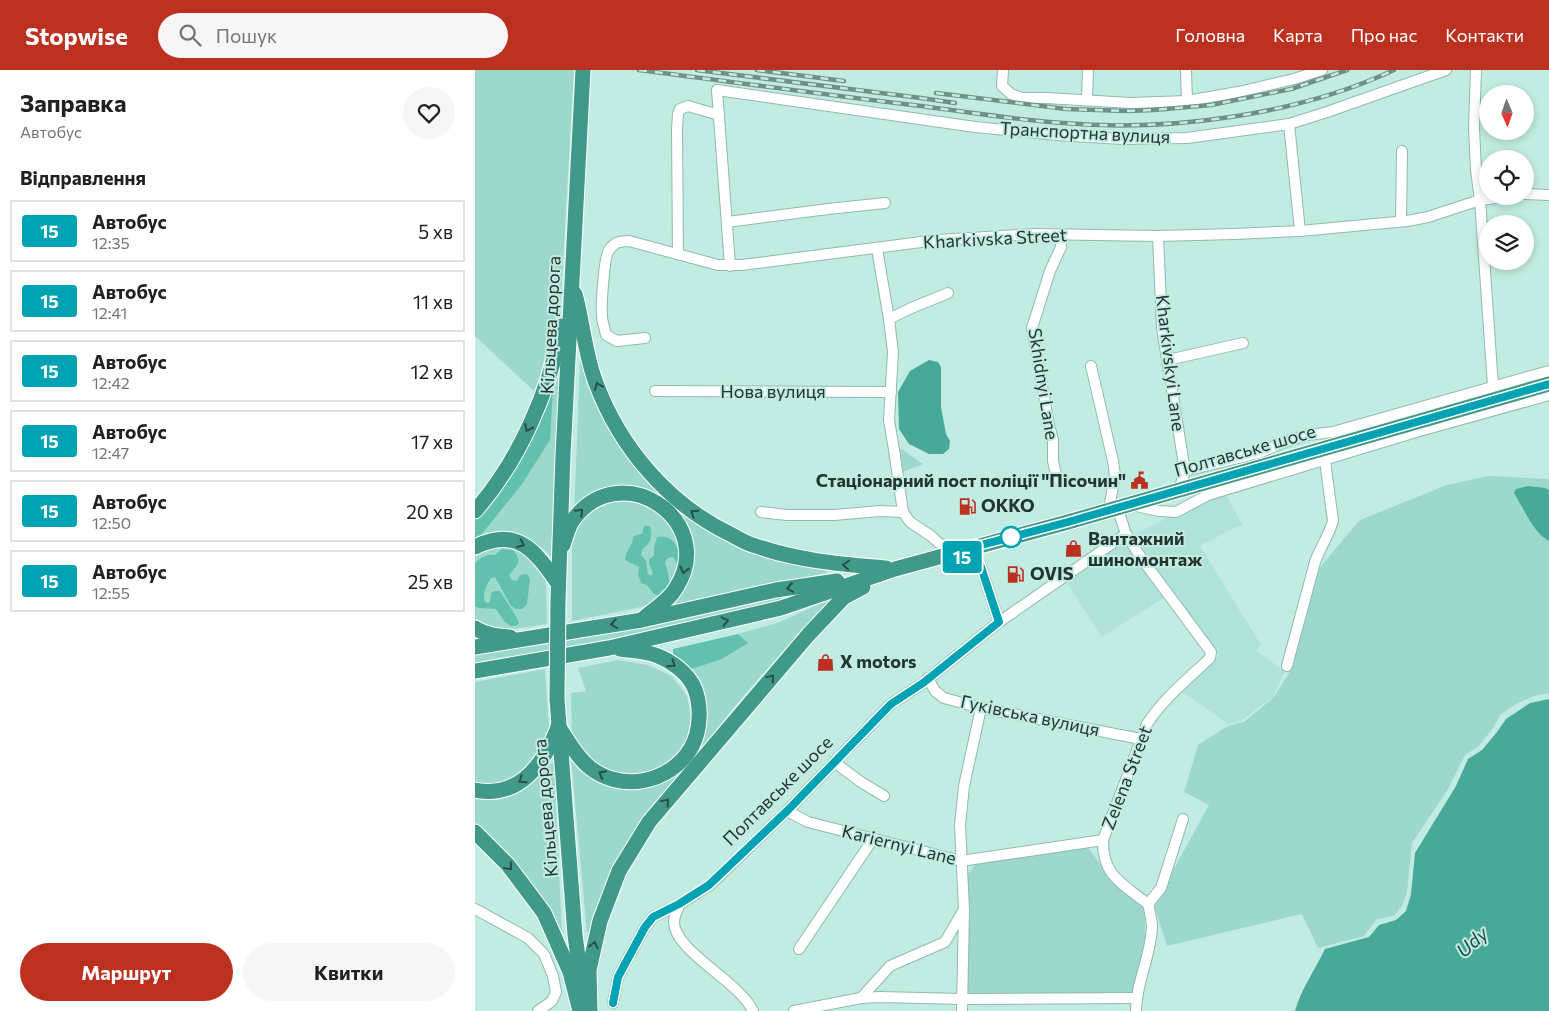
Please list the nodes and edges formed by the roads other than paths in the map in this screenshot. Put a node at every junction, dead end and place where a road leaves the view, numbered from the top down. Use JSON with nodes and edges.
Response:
{"nodes":[{"id":1,"x":583,"y":70,"type":"edge"},
{"id":2,"x":1003,"y":70,"type":"edge"},
{"id":3,"x":1087,"y":70,"type":"edge"},
{"id":4,"x":1186,"y":70,"type":"edge"},
{"id":5,"x":1322,"y":70,"type":"edge"},
{"id":6,"x":1446,"y":70,"type":"edge"},
{"id":7,"x":1476,"y":70,"type":"edge"},
{"id":8,"x":1087,"y":100,"type":"junction"},
{"id":9,"x":1187,"y":101,"type":"junction"},
{"id":10,"x":719,"y":115,"type":"junction"},
{"id":11,"x":1289,"y":124,"type":"junction"},
{"id":12,"x":1402,"y":151,"type":"dead end"},
{"id":13,"x":1479,"y":192,"type":"edge"},
{"id":14,"x":1534,"y":194,"type":"edge"},
{"id":15,"x":1549,"y":195,"type":"edge"},
{"id":16,"x":1479,"y":200,"type":"edge"},
{"id":17,"x":885,"y":204,"type":"dead end"},
{"id":18,"x":1480,"y":205,"type":"edge"},
{"id":19,"x":1401,"y":221,"type":"junction"},
{"id":20,"x":727,"y":222,"type":"junction"},
{"id":21,"x":1300,"y":230,"type":"junction"},
{"id":22,"x":1061,"y":234,"type":"junction"},
{"id":23,"x":1158,"y":236,"type":"junction"},
{"id":24,"x":877,"y":249,"type":"junction"},
{"id":25,"x":678,"y":254,"type":"junction"},
{"id":26,"x":730,"y":266,"type":"junction"},
{"id":27,"x":571,"y":281,"type":"junction"},
{"id":28,"x":948,"y":293,"type":"dead end"},
{"id":29,"x":889,"y":319,"type":"junction"},
{"id":30,"x":645,"y":338,"type":"dead end"},
{"id":31,"x":1243,"y":343,"type":"dead end"},
{"id":32,"x":1168,"y":360,"type":"junction"},
{"id":33,"x":1091,"y":366,"type":"dead end"},
{"id":34,"x":1549,"y":371,"type":"edge"},
{"id":35,"x":1549,"y":384,"type":"edge"},
{"id":36,"x":1493,"y":386,"type":"junction"},
{"id":37,"x":655,"y":391,"type":"dead end"},
{"id":38,"x":891,"y":392,"type":"junction"},
{"id":39,"x":1549,"y":395,"type":"edge"},
{"id":40,"x":1325,"y":460,"type":"junction"},
{"id":41,"x":1185,"y":471,"type":"junction"},
{"id":42,"x":1057,"y":479,"type":"dead end"},
{"id":43,"x":1179,"y":490,"type":"junction"},
{"id":44,"x":1118,"y":507,"type":"junction"},
{"id":45,"x":475,"y":511,"type":"edge"},
{"id":46,"x":761,"y":512,"type":"dead end"},
{"id":47,"x":903,"y":512,"type":"junction"},
{"id":48,"x":1126,"y":534,"type":"junction"},
{"id":49,"x":475,"y":547,"type":"edge"},
{"id":50,"x":951,"y":553,"type":"junction"},
{"id":51,"x":559,"y":555,"type":"junction"},
{"id":52,"x":895,"y":569,"type":"junction"},
{"id":53,"x":873,"y":576,"type":"junction"},
{"id":54,"x":557,"y":582,"type":"junction"},
{"id":55,"x":642,"y":620,"type":"junction"},
{"id":56,"x":999,"y":622,"type":"junction"},
{"id":57,"x":475,"y":628,"type":"edge"},
{"id":58,"x":534,"y":638,"type":"junction"},
{"id":59,"x":475,"y":647,"type":"edge"},
{"id":60,"x":609,"y":648,"type":"junction"},
{"id":61,"x":1287,"y":666,"type":"dead end"},
{"id":62,"x":475,"y":673,"type":"edge"},
{"id":63,"x":928,"y":678,"type":"junction"},
{"id":64,"x":981,"y":708,"type":"junction"},
{"id":65,"x":558,"y":726,"type":"junction"},
{"id":66,"x":1141,"y":739,"type":"junction"},
{"id":67,"x":834,"y":762,"type":"junction"},
{"id":68,"x":475,"y":790,"type":"edge"},
{"id":69,"x":884,"y":796,"type":"dead end"},
{"id":70,"x":787,"y":811,"type":"junction"},
{"id":71,"x":1183,"y":819,"type":"dead end"},
{"id":72,"x":475,"y":832,"type":"edge"},
{"id":73,"x":873,"y":839,"type":"junction"},
{"id":74,"x":1103,"y":840,"type":"junction"},
{"id":75,"x":961,"y":861,"type":"junction"},
{"id":76,"x":679,"y":904,"type":"junction"},
{"id":77,"x":1148,"y":904,"type":"junction"},
{"id":78,"x":475,"y":909,"type":"edge"},
{"id":79,"x":964,"y":910,"type":"junction"},
{"id":80,"x":799,"y":949,"type":"dead end"},
{"id":81,"x":861,"y":998,"type":"junction"},
{"id":82,"x":1136,"y":998,"type":"junction"},
{"id":83,"x":962,"y":999,"type":"junction"},
{"id":84,"x":613,"y":1003,"type":"dead end"},
{"id":85,"x":539,"y":1011,"type":"edge"},
{"id":86,"x":580,"y":1011,"type":"edge"},
{"id":87,"x":585,"y":1011,"type":"edge"},
{"id":88,"x":590,"y":1011,"type":"edge"},
{"id":89,"x":753,"y":1011,"type":"edge"},
{"id":90,"x":794,"y":1011,"type":"edge"},
{"id":91,"x":962,"y":1011,"type":"edge"},
{"id":92,"x":1136,"y":1011,"type":"edge"}],
"edges":[{"from":1,"to":27,"type":"highway","name":"Кільцева дорога"},
{"from":2,"to":8,"type":"street","name":"Транспортна вулиця"},
{"from":3,"to":8,"type":"street"},
{"from":4,"to":9,"type":"street"},
{"from":5,"to":9,"type":"street","name":"Транспортна вулиця"},
{"from":6,"to":11,"type":"street","name":"Транспортна вулиця"},
{"from":7,"to":13,"type":"street"},
{"from":8,"to":9,"type":"street","name":"Транспортна вулиця"},
{"from":10,"to":11,"type":"street","name":"Транспортна вулиця"},
{"from":10,"to":20,"type":"street"},
{"from":10,"to":25,"type":"street"},
{"from":11,"to":21,"type":"street"},
{"from":12,"to":19,"type":"street"},
{"from":14,"to":15,"type":"street"},
{"from":16,"to":19,"type":"street","name":"Kharkivska Street"},
{"from":17,"to":20,"type":"street"},
{"from":18,"to":36,"type":"street"},
{"from":19,"to":21,"type":"street","name":"Kharkivska Street"},
{"from":20,"to":26,"type":"street"},
{"from":21,"to":23,"type":"street","name":"Kharkivska Street"},
{"from":22,"to":23,"type":"street","name":"Kharkivska Street"},
{"from":22,"to":24,"type":"street","name":"Kharkivska Street"},
{"from":22,"to":42,"type":"street","name":"Skhidnyi Lane"},
{"from":23,"to":32,"type":"street","name":"Kharkivskyi Lane"},
{"from":24,"to":26,"type":"street","name":"Kharkivska Street"},
{"from":24,"to":29,"type":"street"},
{"from":25,"to":26,"type":"street","name":"Kharkivska Street"},
{"from":25,"to":30,"type":"street","name":"Kharkivska Street"},
{"from":27,"to":45,"type":"highway","one_way":true},
{"from":27,"to":51,"type":"highway","name":"Кільцева дорога"},
{"from":52,"to":27,"type":"highway","one_way":true},
{"from":28,"to":29,"type":"street"},
{"from":29,"to":38,"type":"street"},
{"from":31,"to":32,"type":"street"},
{"from":32,"to":41,"type":"street","name":"Kharkivskyi Lane"},
{"from":33,"to":44,"type":"street"},
{"from":34,"to":36,"type":"street"},
{"from":35,"to":43,"type":"highway","name":"Полтавське шосе"},
{"from":36,"to":41,"type":"street"},
{"from":37,"to":38,"type":"street","name":"Нова вулиця"},
{"from":38,"to":47,"type":"street"},
{"from":39,"to":40,"type":"street"},
{"from":40,"to":44,"type":"street"},
{"from":40,"to":61,"type":"street"},
{"from":41,"to":43,"type":"street","name":"Kharkivskyi Lane"},
{"from":43,"to":44,"type":"highway","name":"Полтавське шосе"},
{"from":44,"to":48,"type":"street","name":"Zelena Street"},
{"from":44,"to":50,"type":"highway","name":"Полтавське шосе"},
{"from":46,"to":47,"type":"street"},
{"from":47,"to":50,"type":"street"},
{"from":48,"to":56,"type":"street","name":"Полтавське шосе"},
{"from":48,"to":66,"type":"street","name":"Zelena Street"},
{"from":49,"to":54,"type":"highway","one_way":true},
{"from":50,"to":52,"type":"highway","name":"Полтавське шосе"},
{"from":50,"to":56,"type":"street"},
{"from":51,"to":54,"type":"highway","name":"Кільцева дорога"},
{"from":51,"to":55,"type":"highway","one_way":true},
{"from":52,"to":53,"type":"highway","name":"Полтавське шосе"},
{"from":88,"to":52,"type":"highway","one_way":true},
{"from":53,"to":55,"type":"highway","one_way":true},
{"from":60,"to":53,"type":"highway","one_way":true},
{"from":54,"to":65,"type":"highway","name":"Кільцева дорога","bridge":true},
{"from":55,"to":58,"type":"highway","one_way":true},
{"from":56,"to":63,"type":"street","name":"Полтавське шосе"},
{"from":57,"to":58,"type":"highway"},
{"from":58,"to":59,"type":"highway"},
{"from":60,"to":62,"type":"highway"},
{"from":60,"to":65,"type":"highway","one_way":true},
{"from":63,"to":64,"type":"street","name":"Гуківська вулиця"},
{"from":63,"to":67,"type":"street","name":"Полтавське шосе"},
{"from":64,"to":66,"type":"street","name":"Гуківська вулиця"},
{"from":64,"to":75,"type":"street"},
{"from":65,"to":68,"type":"highway","one_way":true},
{"from":65,"to":87,"type":"highway","name":"Кільцева дорога"},
{"from":66,"to":74,"type":"street","name":"Zelena Street"},
{"from":67,"to":69,"type":"street"},
{"from":67,"to":70,"type":"street","name":"Полтавське шосе"},
{"from":70,"to":73,"type":"street","name":"Kariernyi Lane"},
{"from":70,"to":76,"type":"street","name":"Полтавське шосе"},
{"from":71,"to":77,"type":"street"},
{"from":72,"to":86,"type":"highway","one_way":true},
{"from":73,"to":75,"type":"street","name":"Kariernyi Lane"},
{"from":73,"to":80,"type":"street"},
{"from":74,"to":75,"type":"street","name":"Kariernyi Lane"},
{"from":74,"to":77,"type":"street","name":"Zelena Street"},
{"from":75,"to":79,"type":"street"},
{"from":76,"to":84,"type":"street","name":"Полтавське шосе"},
{"from":76,"to":89,"type":"street"},
{"from":77,"to":82,"type":"street"},
{"from":78,"to":85,"type":"street"},
{"from":79,"to":81,"type":"street"},
{"from":79,"to":83,"type":"street"},
{"from":81,"to":83,"type":"street"},
{"from":81,"to":90,"type":"street"},
{"from":82,"to":83,"type":"street"},
{"from":82,"to":92,"type":"street"},
{"from":83,"to":91,"type":"street"}]}
